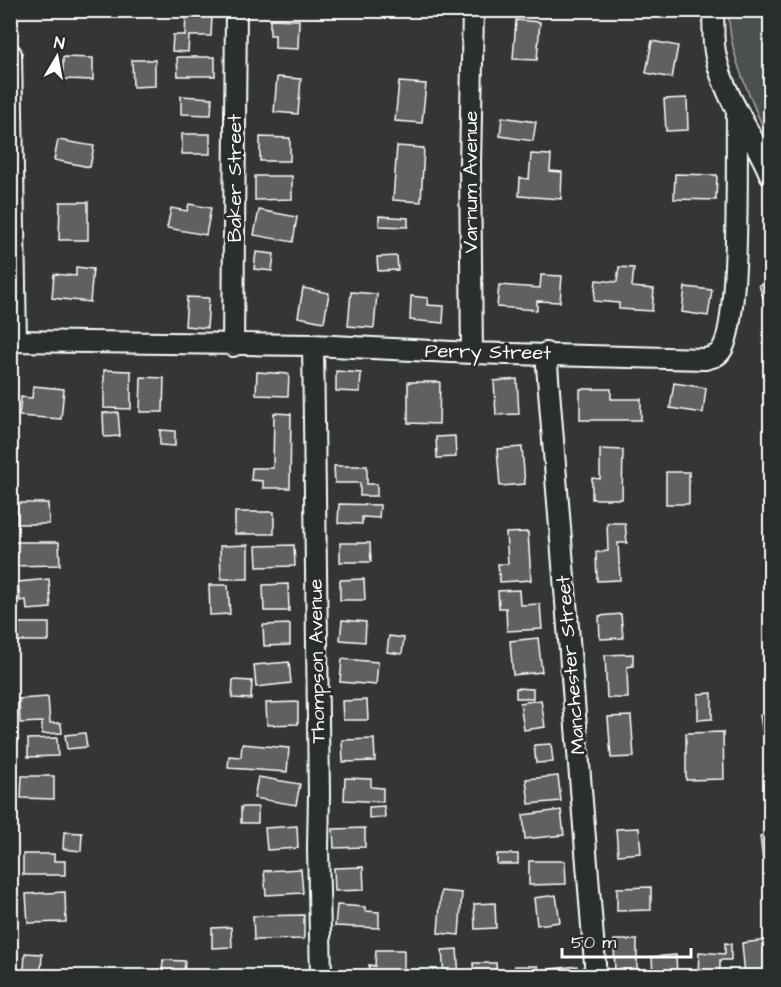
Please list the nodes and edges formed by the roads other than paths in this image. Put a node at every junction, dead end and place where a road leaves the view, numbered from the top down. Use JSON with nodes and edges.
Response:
{"nodes":[{"id":1,"x":236,"y":10,"type":"edge"},
{"id":2,"x":472,"y":10,"type":"edge"},
{"id":3,"x":713,"y":10,"type":"edge"},
{"id":4,"x":11,"y":54,"type":"edge"},
{"id":5,"x":736,"y":111,"type":"junction"},
{"id":6,"x":771,"y":174,"type":"edge"},
{"id":7,"x":13,"y":341,"type":"edge"},
{"id":8,"x":313,"y":345,"type":"junction"},
{"id":9,"x":233,"y":346,"type":"junction"},
{"id":10,"x":472,"y":352,"type":"junction"},
{"id":11,"x":546,"y":353,"type":"junction"},
{"id":12,"x":321,"y":976,"type":"edge"},
{"id":13,"x":596,"y":976,"type":"edge"}],
"edges":[{"from":1,"to":9,"type":"street","name":"Baker Street"},
{"from":2,"to":10,"type":"street","name":"Varnum Avenue"},
{"from":3,"to":5,"type":"street"},
{"from":4,"to":7,"type":"street"},
{"from":5,"to":6,"type":"street"},
{"from":5,"to":11,"type":"street","name":"Perry Street"},
{"from":7,"to":9,"type":"street","name":"Perry Street"},
{"from":8,"to":9,"type":"street","name":"Perry Street"},
{"from":8,"to":10,"type":"street","name":"Perry Street"},
{"from":8,"to":12,"type":"street","name":"Thompson Avenue"},
{"from":10,"to":11,"type":"street","name":"Perry Street"},
{"from":11,"to":13,"type":"street","name":"Manchester Street"}]}
